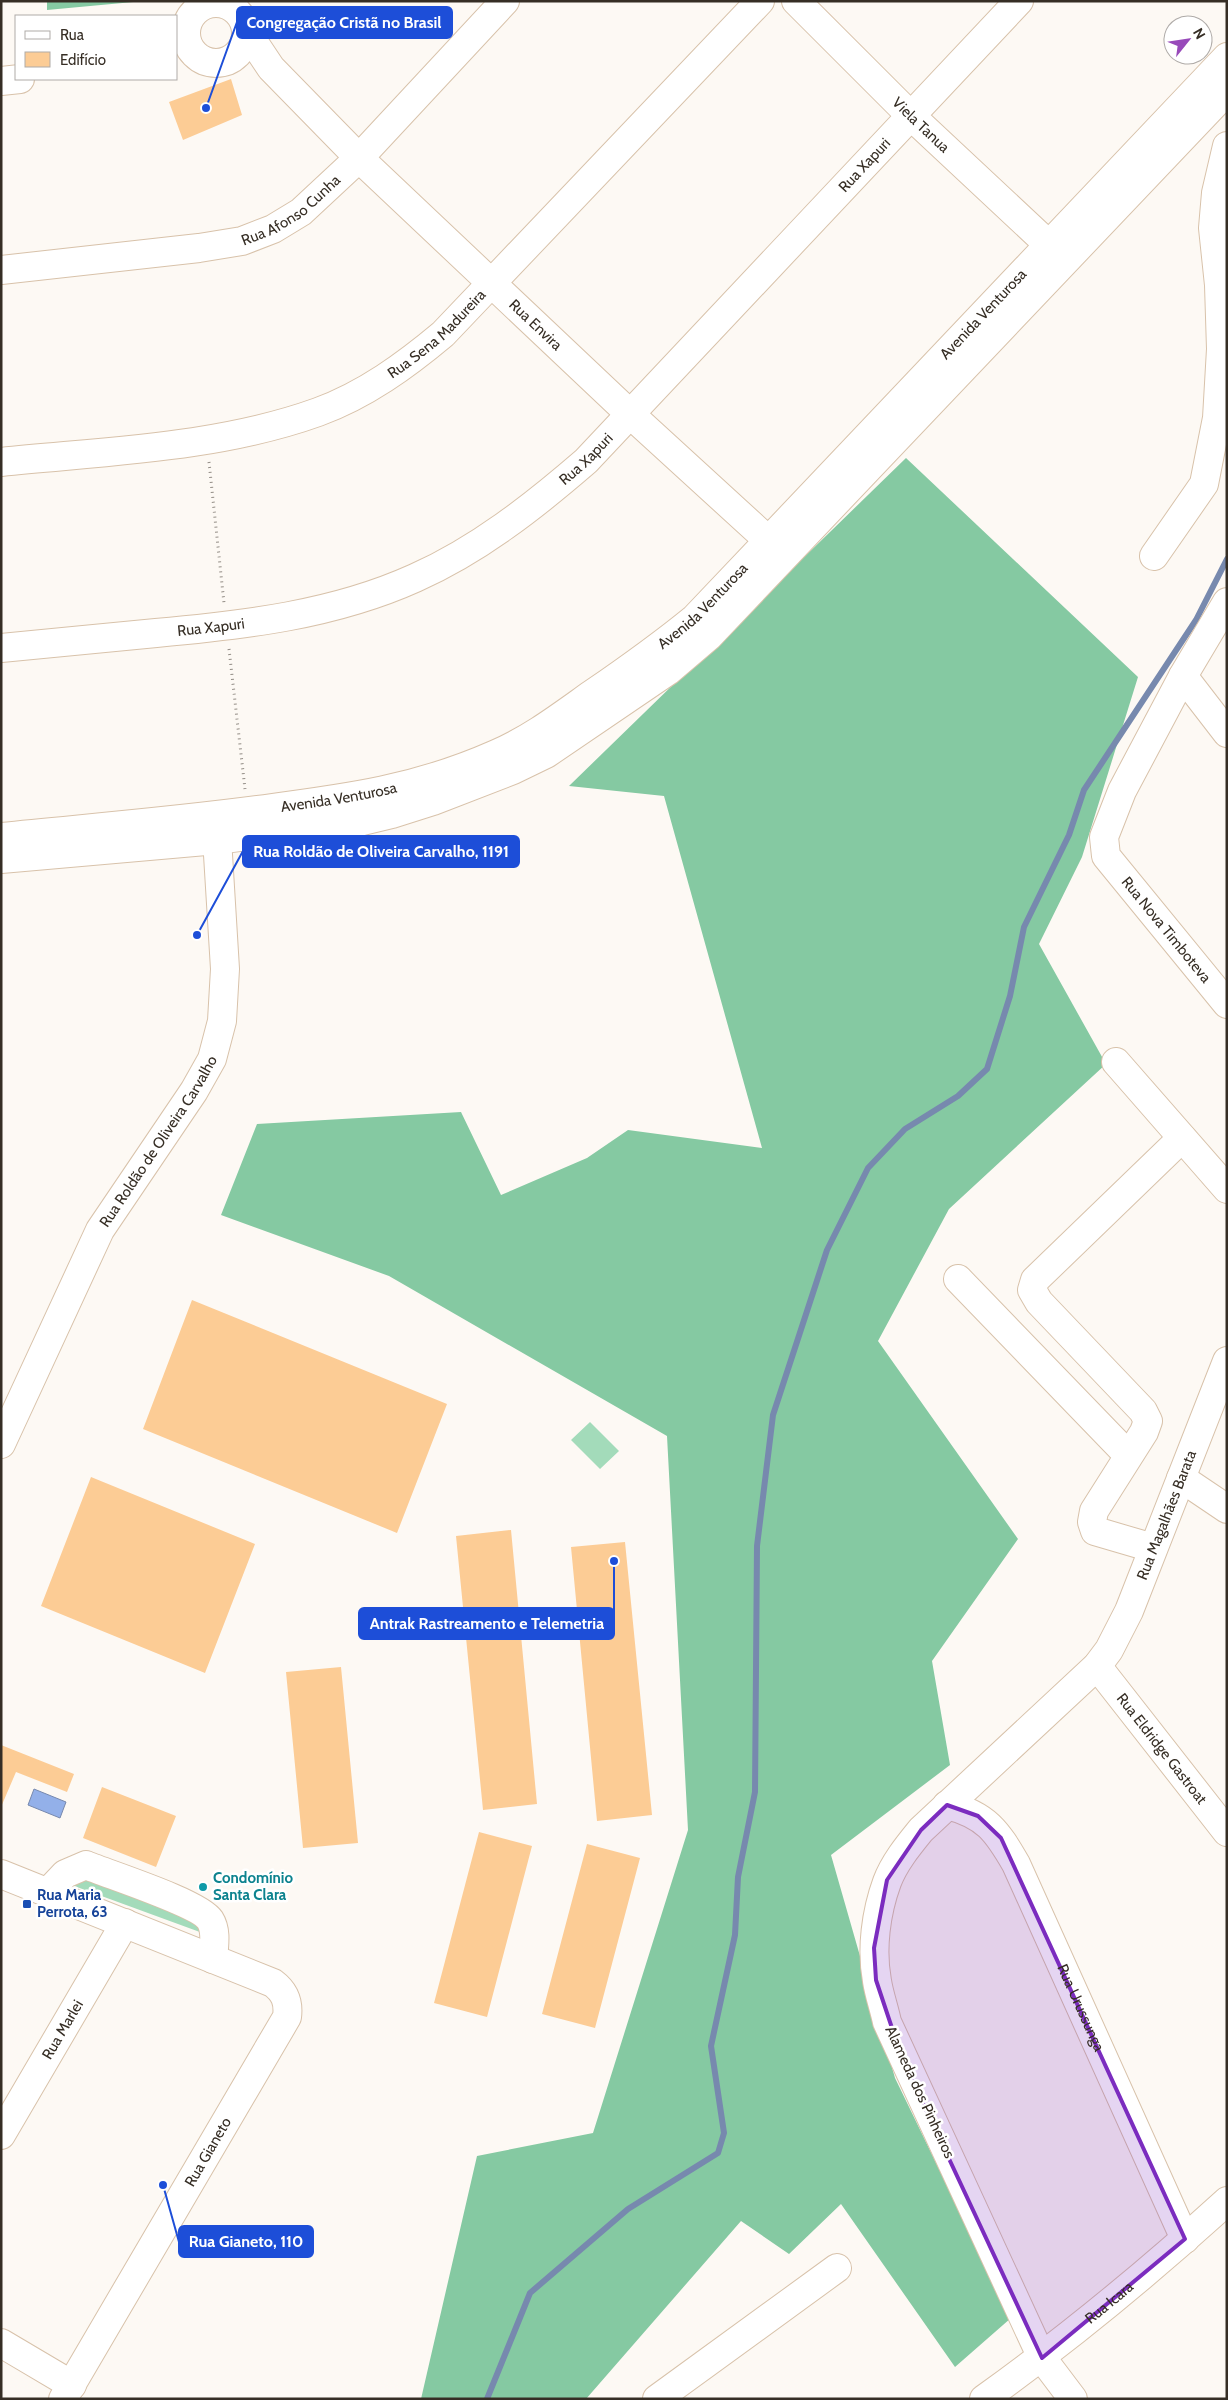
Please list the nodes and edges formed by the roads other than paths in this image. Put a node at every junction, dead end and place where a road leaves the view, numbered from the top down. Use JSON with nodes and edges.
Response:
{"nodes":[{"id":1,"x":506,"y":1,"type":"edge"},
{"id":2,"x":760,"y":1,"type":"edge"},
{"id":3,"x":796,"y":1,"type":"edge"},
{"id":4,"x":1020,"y":1,"type":"edge"},
{"id":5,"x":224,"y":9,"type":"edge"},
{"id":6,"x":180,"y":51,"type":"edge"},
{"id":7,"x":1227,"y":57,"type":"edge"},
{"id":8,"x":224,"y":60,"type":"junction"},
{"id":9,"x":271,"y":68,"type":"junction"},
{"id":10,"x":15,"y":80,"type":"edge"},
{"id":11,"x":1,"y":81,"type":"edge"},
{"id":12,"x":1227,"y":91,"type":"edge"},
{"id":13,"x":910,"y":115,"type":"junction"},
{"id":14,"x":1227,"y":146,"type":"edge"},
{"id":15,"x":359,"y":158,"type":"junction"},
{"id":16,"x":1049,"y":245,"type":"junction"},
{"id":17,"x":1,"y":270,"type":"edge"},
{"id":18,"x":492,"y":284,"type":"junction"},
{"id":19,"x":630,"y":414,"type":"junction"},
{"id":20,"x":1,"y":462,"type":"edge"},
{"id":21,"x":777,"y":548,"type":"junction"},
{"id":22,"x":1154,"y":556,"type":"dead end"},
{"id":23,"x":1227,"y":602,"type":"edge"},
{"id":24,"x":1,"y":648,"type":"edge"},
{"id":25,"x":1183,"y":676,"type":"junction"},
{"id":26,"x":1227,"y":734,"type":"edge"},
{"id":27,"x":217,"y":828,"type":"junction"},
{"id":28,"x":1,"y":836,"type":"edge"},
{"id":29,"x":1,"y":859,"type":"edge"},
{"id":30,"x":1227,"y":1004,"type":"edge"},
{"id":31,"x":1116,"y":1062,"type":"dead end"},
{"id":32,"x":1182,"y":1138,"type":"junction"},
{"id":33,"x":1227,"y":1189,"type":"edge"},
{"id":34,"x":958,"y":1279,"type":"dead end"},
{"id":35,"x":1227,"y":1361,"type":"edge"},
{"id":36,"x":1,"y":1444,"type":"edge"},
{"id":37,"x":1128,"y":1455,"type":"junction"},
{"id":38,"x":1180,"y":1478,"type":"junction"},
{"id":39,"x":1227,"y":1509,"type":"edge"},
{"id":40,"x":1153,"y":1548,"type":"junction"},
{"id":41,"x":1097,"y":1666,"type":"junction"},
{"id":42,"x":947,"y":1805,"type":"junction"},
{"id":43,"x":1227,"y":1832,"type":"edge"},
{"id":44,"x":1,"y":1874,"type":"edge"},
{"id":45,"x":48,"y":1892,"type":"junction"},
{"id":46,"x":125,"y":1923,"type":"junction"},
{"id":47,"x":213,"y":1959,"type":"junction"},
{"id":48,"x":2,"y":2134,"type":"edge"},
{"id":49,"x":1227,"y":2201,"type":"edge"},
{"id":50,"x":1185,"y":2239,"type":"junction"},
{"id":51,"x":838,"y":2268,"type":"dead end"},
{"id":52,"x":1,"y":2343,"type":"edge"},
{"id":53,"x":1042,"y":2358,"type":"junction"},
{"id":54,"x":68,"y":2392,"type":"edge"},
{"id":55,"x":657,"y":2399,"type":"edge"},
{"id":56,"x":984,"y":2399,"type":"edge"},
{"id":57,"x":1073,"y":2399,"type":"edge"}],
"edges":[{"from":1,"to":15,"type":"street","name":"Rua Afonso Cunha"},
{"from":2,"to":18,"type":"street","name":"Rua Sena Madureira"},
{"from":3,"to":13,"type":"street","name":"Viela Tanua"},
{"from":4,"to":13,"type":"street","name":"Rua Xapuri"},
{"from":5,"to":6,"type":"street"},
{"from":5,"to":8,"type":"street"},
{"from":5,"to":9,"type":"street","name":"Rua Envira"},
{"from":6,"to":8,"type":"street","name":"Rua Envira"},
{"from":7,"to":16,"type":"street","name":"Avenida Venturosa"},
{"from":8,"to":9,"type":"street","name":"Rua Envira"},
{"from":9,"to":15,"type":"street","name":"Rua Envira"},
{"from":10,"to":11,"type":"street"},
{"from":12,"to":21,"type":"street","name":"Avenida Venturosa"},
{"from":13,"to":16,"type":"street","name":"Viela Tanua"},
{"from":13,"to":19,"type":"street","name":"Rua Xapuri"},
{"from":14,"to":22,"type":"street"},
{"from":15,"to":17,"type":"street","name":"Rua Afonso Cunha"},
{"from":15,"to":18,"type":"street","name":"Rua Envira"},
{"from":16,"to":21,"type":"street","name":"Avenida Venturosa"},
{"from":18,"to":19,"type":"street","name":"Rua Envira"},
{"from":18,"to":20,"type":"street","name":"Rua Sena Madureira"},
{"from":19,"to":21,"type":"street","name":"Rua Envira"},
{"from":19,"to":24,"type":"street","name":"Rua Xapuri"},
{"from":21,"to":27,"type":"street","name":"Avenida Venturosa"},
{"from":23,"to":25,"type":"street"},
{"from":25,"to":26,"type":"street"},
{"from":25,"to":30,"type":"street","name":"Rua Nova Timboteva"},
{"from":27,"to":28,"type":"street","name":"Avenida Venturosa"},
{"from":27,"to":29,"type":"street","name":"Avenida Venturosa"},
{"from":27,"to":36,"type":"street","name":"Rua Roldão de Oliveira Carvalho"},
{"from":31,"to":32,"type":"street"},
{"from":32,"to":33,"type":"street"},
{"from":32,"to":37,"type":"street"},
{"from":34,"to":37,"type":"street"},
{"from":35,"to":38,"type":"street","name":"Rua Magalhães Barata"},
{"from":37,"to":40,"type":"street"},
{"from":38,"to":39,"type":"street"},
{"from":38,"to":40,"type":"street","name":"Rua Magalhães Barata"},
{"from":40,"to":41,"type":"street","name":"Rua Magalhães Barata"},
{"from":41,"to":42,"type":"street","name":"Alameda dos Pinheiros"},
{"from":41,"to":43,"type":"street","name":"Rua Eldridge Gastroat"},
{"from":42,"to":50,"type":"street","name":"Rua Urussunga"},
{"from":42,"to":53,"type":"street","name":"Alameda dos Pinheiros"},
{"from":44,"to":45,"type":"street"},
{"from":45,"to":46,"type":"street"},
{"from":45,"to":47,"type":"street"},
{"from":46,"to":47,"type":"street"},
{"from":46,"to":48,"type":"street","name":"Rua Marlei"},
{"from":47,"to":54,"type":"street","name":"Rua Gianeto"},
{"from":49,"to":50,"type":"street","name":"Rua Icara"},
{"from":50,"to":53,"type":"street","name":"Rua Icara"},
{"from":51,"to":55,"type":"street"},
{"from":52,"to":54,"type":"street"},
{"from":53,"to":56,"type":"street","name":"Rua Icara"},
{"from":53,"to":57,"type":"street","name":"Alameda dos Pinheiros"}]}
